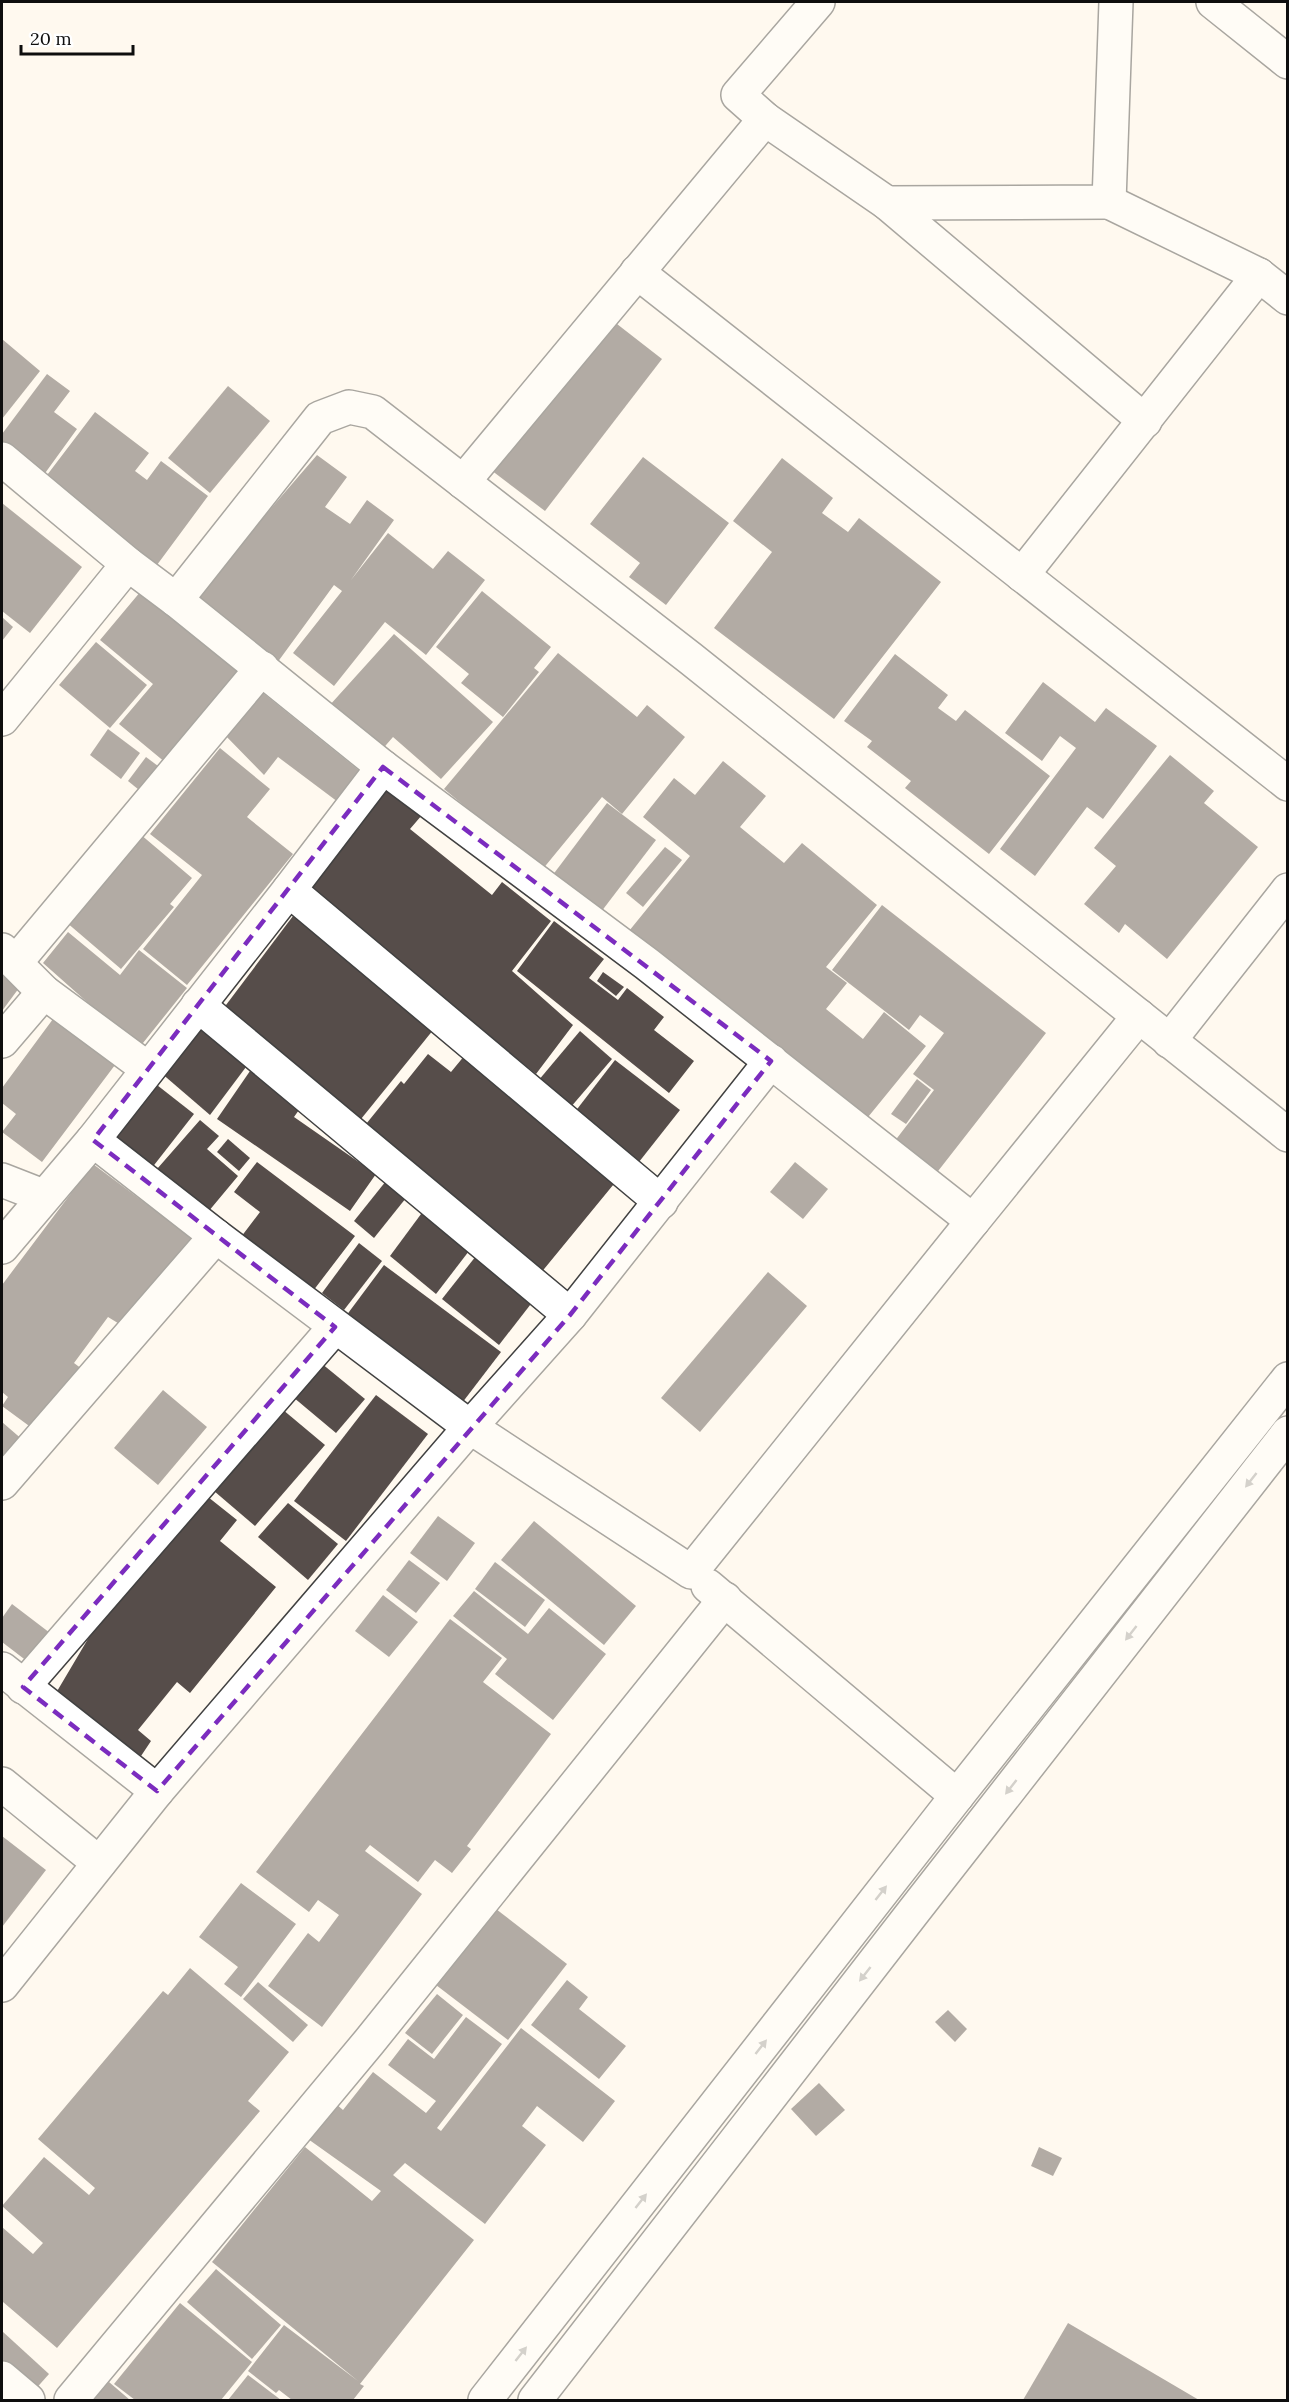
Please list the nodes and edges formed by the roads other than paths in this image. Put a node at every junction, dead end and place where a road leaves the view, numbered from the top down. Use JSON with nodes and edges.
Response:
{"nodes":[{"id":1,"x":818,"y":2,"type":"edge"},
{"id":2,"x":1116,"y":2,"type":"edge"},
{"id":3,"x":1213,"y":2,"type":"edge"},
{"id":4,"x":1287,"y":62,"type":"edge"},
{"id":5,"x":765,"y":119,"type":"junction"},
{"id":6,"x":1109,"y":202,"type":"junction"},
{"id":7,"x":887,"y":203,"type":"junction"},
{"id":8,"x":637,"y":272,"type":"junction"},
{"id":9,"x":1259,"y":275,"type":"junction"},
{"id":10,"x":1287,"y":298,"type":"edge"},
{"id":11,"x":1145,"y":421,"type":"junction"},
{"id":12,"x":2,"y":459,"type":"edge"},
{"id":13,"x":463,"y":482,"type":"junction"},
{"id":14,"x":128,"y":564,"type":"junction"},
{"id":15,"x":1022,"y":576,"type":"junction"},
{"id":16,"x":176,"y":600,"type":"junction"},
{"id":17,"x":262,"y":668,"type":"junction"},
{"id":18,"x":2,"y":719,"type":"edge"},
{"id":19,"x":383,"y":766,"type":"junction"},
{"id":20,"x":1287,"y":784,"type":"edge"},
{"id":21,"x":289,"y":890,"type":"junction"},
{"id":22,"x":1287,"y":890,"type":"edge"},
{"id":23,"x":9,"y":956,"type":"edge"},
{"id":24,"x":44,"y":992,"type":"junction"},
{"id":25,"x":198,"y":1005,"type":"junction"},
{"id":26,"x":1138,"y":1016,"type":"junction"},
{"id":27,"x":2,"y":1041,"type":"edge"},
{"id":28,"x":1169,"y":1041,"type":"junction"},
{"id":29,"x":771,"y":1061,"type":"junction"},
{"id":30,"x":148,"y":1069,"type":"junction"},
{"id":31,"x":1287,"y":1136,"type":"edge"},
{"id":32,"x":93,"y":1140,"type":"junction"},
{"id":33,"x":2,"y":1180,"type":"edge"},
{"id":34,"x":43,"y":1196,"type":"junction"},
{"id":35,"x":661,"y":1202,"type":"junction"},
{"id":36,"x":973,"y":1221,"type":"junction"},
{"id":37,"x":216,"y":1236,"type":"junction"},
{"id":38,"x":2,"y":1247,"type":"edge"},
{"id":39,"x":570,"y":1315,"type":"junction"},
{"id":40,"x":335,"y":1327,"type":"junction"},
{"id":41,"x":1287,"y":1379,"type":"edge"},
{"id":42,"x":470,"y":1427,"type":"junction"},
{"id":43,"x":1287,"y":1433,"type":"edge"},
{"id":44,"x":2,"y":1483,"type":"edge"},
{"id":45,"x":691,"y":1572,"type":"junction"},
{"id":46,"x":726,"y":1599,"type":"junction"},
{"id":47,"x":12,"y":1678,"type":"edge"},
{"id":48,"x":2,"y":1784,"type":"edge"},
{"id":49,"x":156,"y":1791,"type":"junction"},
{"id":50,"x":957,"y":1796,"type":"junction"},
{"id":51,"x":99,"y":1863,"type":"junction"},
{"id":52,"x":2,"y":1985,"type":"edge"},
{"id":53,"x":2,"y":2378,"type":"edge"},
{"id":54,"x":28,"y":2400,"type":"edge"},
{"id":55,"x":71,"y":2400,"type":"edge"},
{"id":56,"x":485,"y":2400,"type":"edge"},
{"id":57,"x":535,"y":2400,"type":"edge"}],
"edges":[{"from":1,"to":5,"type":"street"},
{"from":2,"to":6,"type":"street"},
{"from":3,"to":4,"type":"street"},
{"from":5,"to":7,"type":"street"},
{"from":5,"to":8,"type":"street"},
{"from":6,"to":7,"type":"street"},
{"from":6,"to":9,"type":"street"},
{"from":7,"to":11,"type":"street"},
{"from":8,"to":13,"type":"street"},
{"from":8,"to":15,"type":"street"},
{"from":9,"to":10,"type":"street"},
{"from":9,"to":11,"type":"street"},
{"from":11,"to":15,"type":"street"},
{"from":12,"to":14,"type":"street"},
{"from":13,"to":16,"type":"street"},
{"from":13,"to":26,"type":"street"},
{"from":14,"to":16,"type":"street"},
{"from":14,"to":18,"type":"street"},
{"from":15,"to":20,"type":"street"},
{"from":16,"to":17,"type":"street"},
{"from":17,"to":19,"type":"street"},
{"from":17,"to":23,"type":"street"},
{"from":19,"to":21,"type":"street"},
{"from":19,"to":29,"type":"street"},
{"from":21,"to":25,"type":"street"},
{"from":21,"to":35,"type":"street"},
{"from":22,"to":28,"type":"street"},
{"from":23,"to":24,"type":"street"},
{"from":24,"to":27,"type":"street"},
{"from":24,"to":30,"type":"street"},
{"from":25,"to":30,"type":"street"},
{"from":25,"to":39,"type":"street"},
{"from":26,"to":28,"type":"street"},
{"from":26,"to":36,"type":"street"},
{"from":28,"to":31,"type":"street"},
{"from":29,"to":35,"type":"street"},
{"from":29,"to":36,"type":"street"},
{"from":30,"to":32,"type":"street"},
{"from":32,"to":34,"type":"street"},
{"from":32,"to":37,"type":"street"},
{"from":33,"to":34,"type":"street"},
{"from":34,"to":38,"type":"street"},
{"from":35,"to":39,"type":"street"},
{"from":36,"to":45,"type":"street"},
{"from":37,"to":40,"type":"street"},
{"from":37,"to":44,"type":"street"},
{"from":39,"to":42,"type":"street"},
{"from":40,"to":42,"type":"street"},
{"from":40,"to":47,"type":"street"},
{"from":41,"to":50,"type":"street"},
{"from":42,"to":45,"type":"street"},
{"from":42,"to":49,"type":"street"},
{"from":43,"to":57,"type":"street","one_way":true},
{"from":45,"to":46,"type":"street"},
{"from":46,"to":50,"type":"street"},
{"from":46,"to":55,"type":"street"},
{"from":47,"to":49,"type":"street"},
{"from":48,"to":51,"type":"street"},
{"from":49,"to":51,"type":"street"},
{"from":56,"to":50,"type":"street","one_way":true},
{"from":51,"to":52,"type":"street"},
{"from":53,"to":54,"type":"street"}]}
